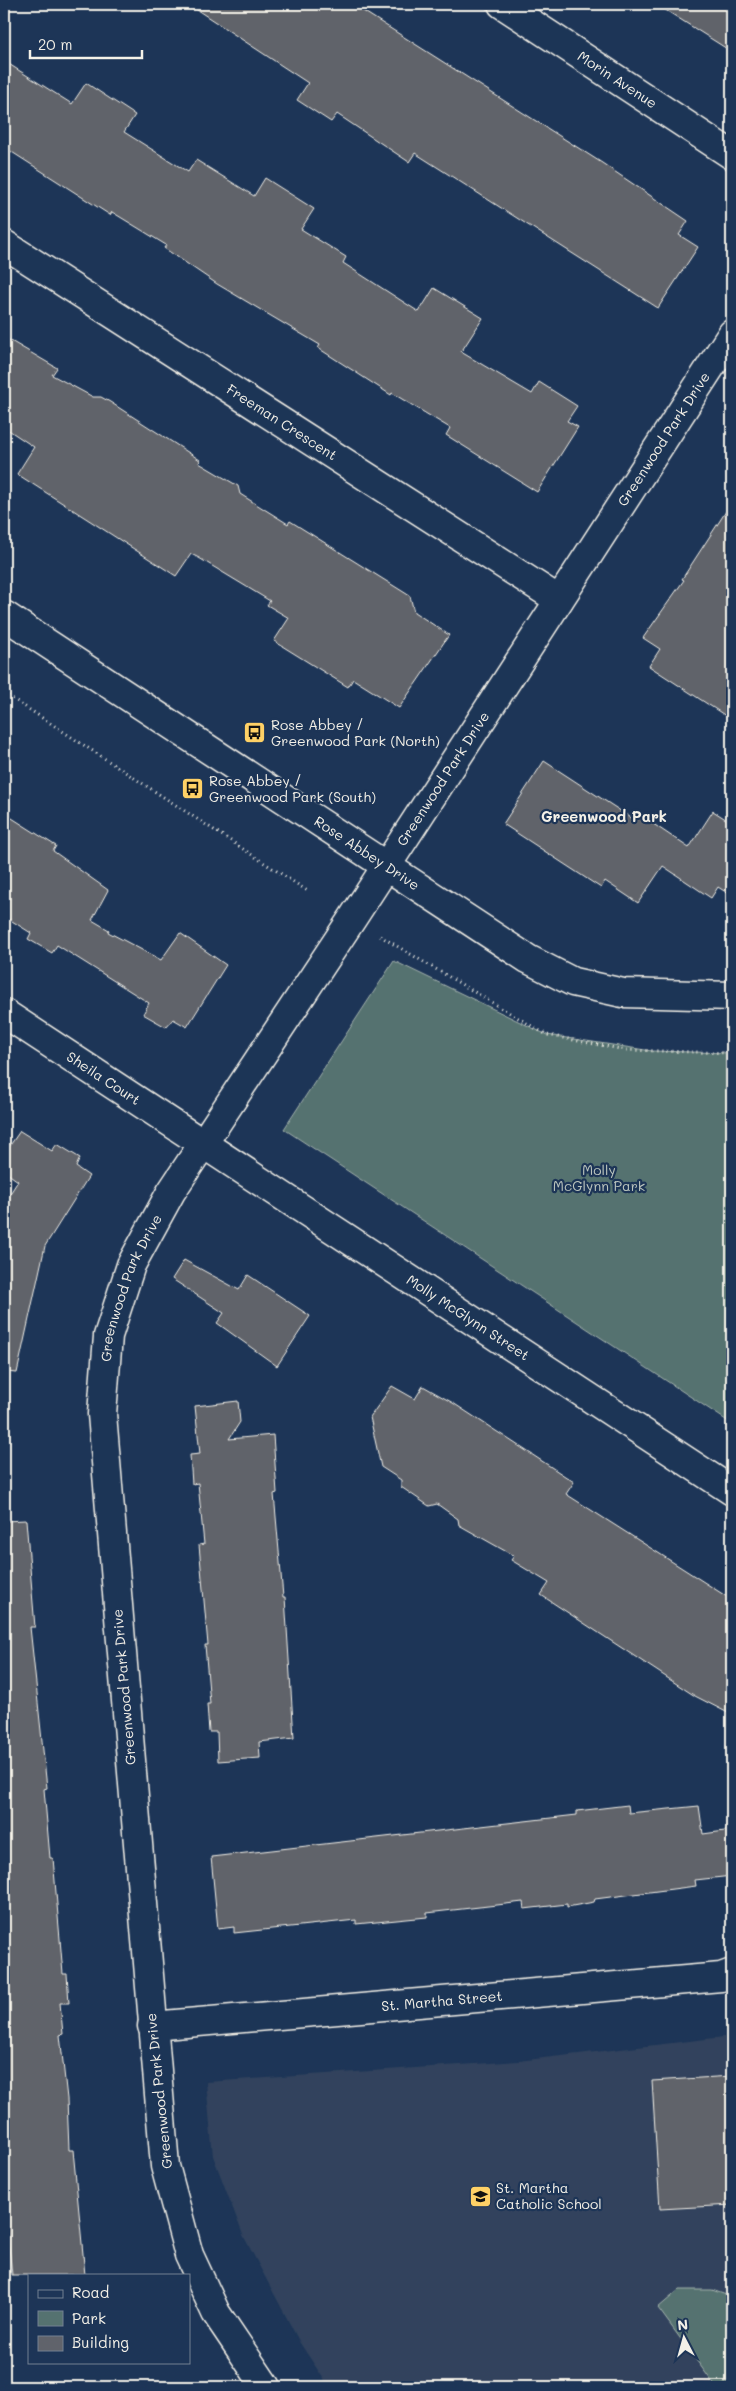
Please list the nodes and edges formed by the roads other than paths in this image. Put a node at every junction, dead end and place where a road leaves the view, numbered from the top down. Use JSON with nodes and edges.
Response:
{"nodes":[{"id":1,"x":502,"y":4,"type":"edge"},
{"id":2,"x":732,"y":154,"type":"edge"},
{"id":3,"x":4,"y":244,"type":"edge"},
{"id":4,"x":732,"y":334,"type":"edge"},
{"id":5,"x":559,"y":600,"type":"junction"},
{"id":6,"x":4,"y":615,"type":"edge"},
{"id":7,"x":385,"y":865,"type":"junction"},
{"id":8,"x":732,"y":996,"type":"edge"},
{"id":9,"x":4,"y":1013,"type":"edge"},
{"id":10,"x":203,"y":1144,"type":"junction"},
{"id":11,"x":732,"y":1491,"type":"edge"},
{"id":12,"x":732,"y":1973,"type":"edge"},
{"id":13,"x":152,"y":2026,"type":"junction"},
{"id":14,"x":266,"y":2387,"type":"edge"}],
"edges":[{"from":1,"to":2,"type":"street","name":"Morin Avenue"},
{"from":3,"to":5,"type":"street","name":"Freeman Crescent"},
{"from":4,"to":5,"type":"street","name":"Greenwood Park Drive"},
{"from":5,"to":7,"type":"street","name":"Greenwood Park Drive"},
{"from":6,"to":7,"type":"street","name":"Rose Abbey Drive"},
{"from":7,"to":8,"type":"street","name":"Rose Abbey Drive"},
{"from":7,"to":10,"type":"street","name":"Greenwood Park Drive"},
{"from":9,"to":10,"type":"street","name":"Sheila Court"},
{"from":10,"to":11,"type":"street","name":"Molly McGlynn Street"},
{"from":10,"to":13,"type":"street","name":"Greenwood Park Drive"},
{"from":12,"to":13,"type":"street","name":"St. Martha Street"},
{"from":13,"to":14,"type":"street","name":"Greenwood Park Drive"}]}
